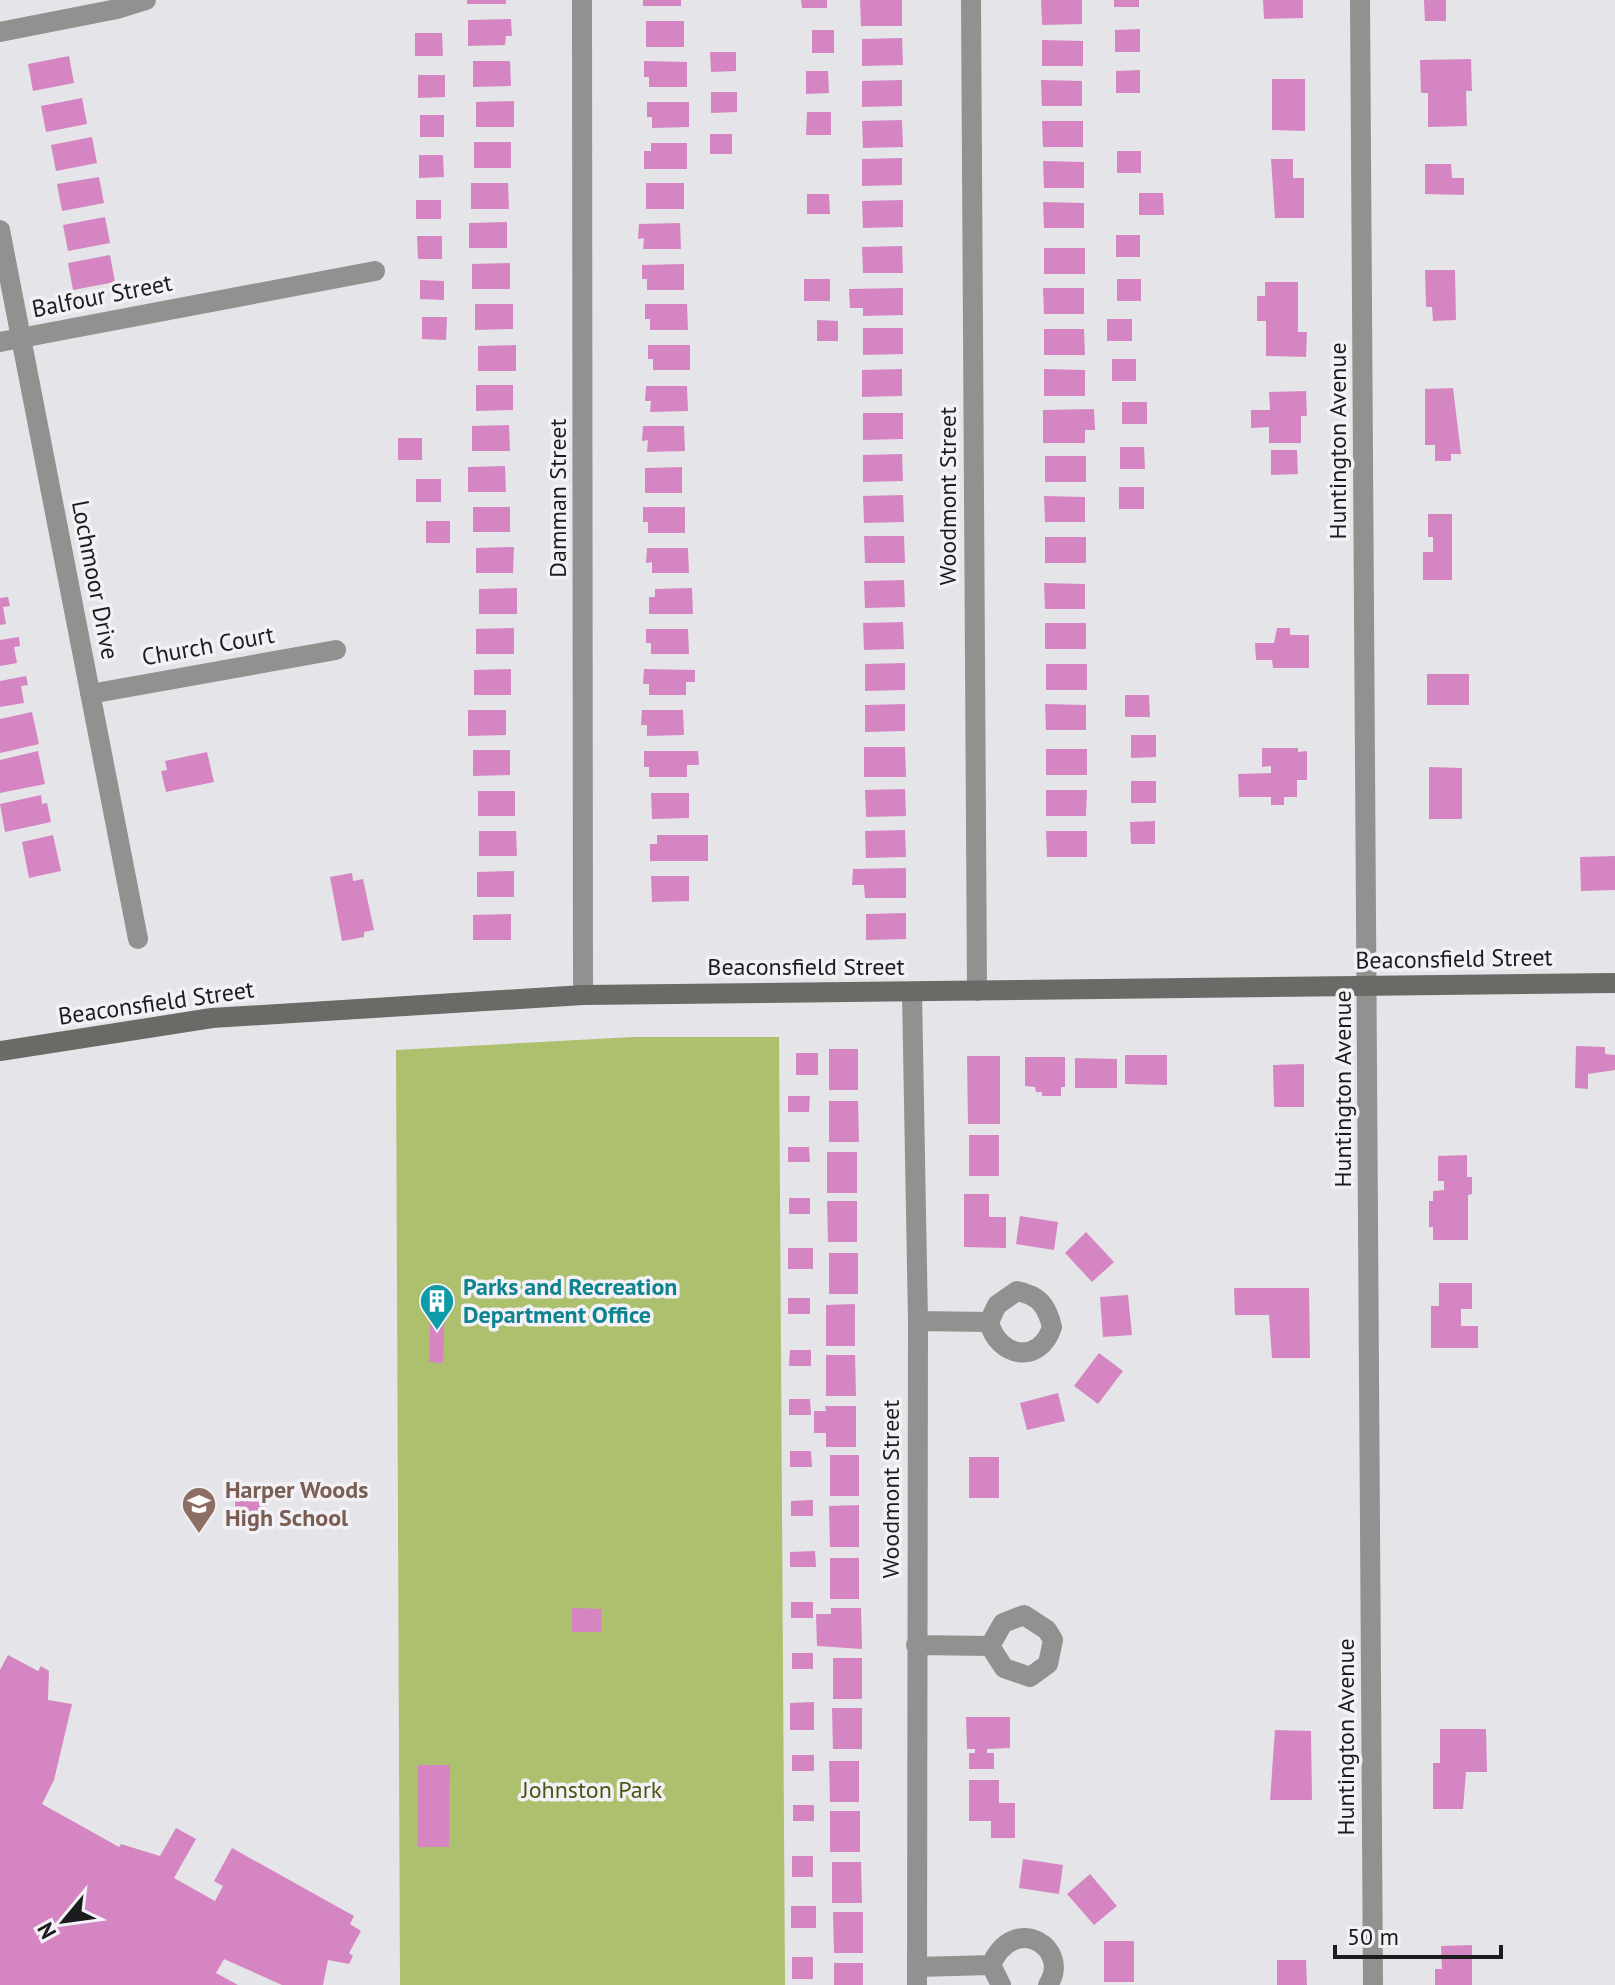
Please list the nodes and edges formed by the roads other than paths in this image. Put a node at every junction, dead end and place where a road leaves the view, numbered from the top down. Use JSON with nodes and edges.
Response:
{"nodes":[{"id":1,"x":146,"y":0,"type":"edge"},
{"id":2,"x":582,"y":0,"type":"edge"},
{"id":3,"x":971,"y":0,"type":"edge"},
{"id":4,"x":1360,"y":0,"type":"edge"},
{"id":5,"x":0,"y":32,"type":"edge"},
{"id":6,"x":0,"y":230,"type":"edge"},
{"id":7,"x":375,"y":271,"type":"dead end"},
{"id":8,"x":22,"y":338,"type":"junction"},
{"id":9,"x":0,"y":342,"type":"edge"},
{"id":10,"x":336,"y":650,"type":"dead end"},
{"id":11,"x":90,"y":694,"type":"junction"},
{"id":12,"x":138,"y":939,"type":"dead end"},
{"id":13,"x":1615,"y":983,"type":"edge"},
{"id":14,"x":1368,"y":985,"type":"junction"},
{"id":15,"x":977,"y":991,"type":"junction"},
{"id":16,"x":912,"y":993,"type":"junction"},
{"id":17,"x":583,"y":995,"type":"junction"},
{"id":18,"x":0,"y":1051,"type":"edge"},
{"id":19,"x":918,"y":1321,"type":"junction"},
{"id":20,"x":989,"y":1322,"type":"dead end"},
{"id":21,"x":916,"y":1645,"type":"junction"},
{"id":22,"x":990,"y":1646,"type":"dead end"},
{"id":23,"x":991,"y":1965,"type":"junction"},
{"id":24,"x":917,"y":1976,"type":"edge"},
{"id":25,"x":1001,"y":1985,"type":"edge"},
{"id":26,"x":1048,"y":1985,"type":"edge"},
{"id":27,"x":1373,"y":1985,"type":"edge"}],
"edges":[{"from":1,"to":5,"type":"street"},
{"from":2,"to":17,"type":"street","name":"Damman Street"},
{"from":3,"to":15,"type":"street","name":"Woodmont Street"},
{"from":4,"to":14,"type":"street","name":"Huntington Avenue"},
{"from":6,"to":8,"type":"street","name":"Lochmoor Drive"},
{"from":7,"to":8,"type":"street","name":"Balfour Street"},
{"from":8,"to":9,"type":"street","name":"Balfour Street"},
{"from":8,"to":11,"type":"street","name":"Lochmoor Drive"},
{"from":10,"to":11,"type":"street","name":"Church Court"},
{"from":11,"to":12,"type":"street","name":"Lochmoor Drive"},
{"from":13,"to":14,"type":"street","name":"Beaconsfield Street"},
{"from":14,"to":15,"type":"street","name":"Beaconsfield Street"},
{"from":14,"to":27,"type":"street","name":"Huntington Avenue"},
{"from":15,"to":16,"type":"street","name":"Beaconsfield Street"},
{"from":16,"to":17,"type":"street","name":"Beaconsfield Street"},
{"from":16,"to":19,"type":"street","name":"Woodmont Street"},
{"from":17,"to":18,"type":"street","name":"Beaconsfield Street"},
{"from":19,"to":20,"type":"street"},
{"from":19,"to":21,"type":"street","name":"Woodmont Street"},
{"from":21,"to":22,"type":"street"},
{"from":21,"to":24,"type":"street","name":"Woodmont Street"},
{"from":23,"to":24,"type":"street"},
{"from":23,"to":25,"type":"street"},
{"from":23,"to":26,"type":"street"}]}
